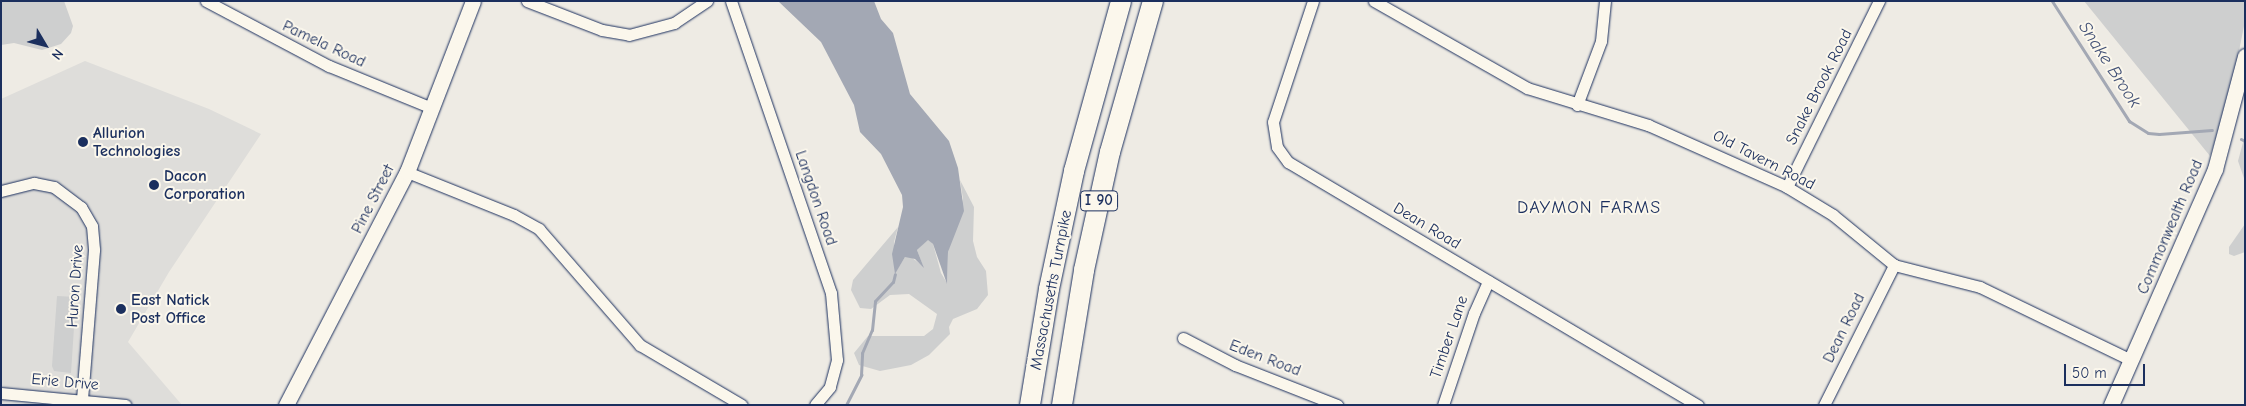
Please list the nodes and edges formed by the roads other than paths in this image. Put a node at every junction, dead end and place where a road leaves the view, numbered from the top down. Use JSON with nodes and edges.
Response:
{"nodes":[{"id":1,"x":206,"y":1,"type":"edge"},
{"id":2,"x":473,"y":1,"type":"edge"},
{"id":3,"x":527,"y":1,"type":"edge"},
{"id":4,"x":707,"y":1,"type":"edge"},
{"id":5,"x":731,"y":1,"type":"edge"},
{"id":6,"x":1121,"y":1,"type":"edge"},
{"id":7,"x":1153,"y":1,"type":"edge"},
{"id":8,"x":1313,"y":1,"type":"edge"},
{"id":9,"x":1374,"y":1,"type":"edge"},
{"id":10,"x":1605,"y":1,"type":"edge"},
{"id":11,"x":1879,"y":1,"type":"edge"},
{"id":12,"x":2245,"y":56,"type":"edge"},
{"id":13,"x":1577,"y":105,"type":"junction"},
{"id":14,"x":432,"y":108,"type":"junction"},
{"id":15,"x":407,"y":172,"type":"junction"},
{"id":16,"x":1786,"y":187,"type":"junction"},
{"id":17,"x":1,"y":191,"type":"edge"},
{"id":18,"x":1894,"y":265,"type":"junction"},
{"id":19,"x":1488,"y":282,"type":"junction"},
{"id":20,"x":1183,"y":338,"type":"dead end"},
{"id":21,"x":2131,"y":360,"type":"junction"},
{"id":22,"x":1,"y":393,"type":"edge"},
{"id":23,"x":82,"y":399,"type":"junction"},
{"id":24,"x":2113,"y":404,"type":"edge"},
{"id":25,"x":125,"y":405,"type":"edge"},
{"id":26,"x":286,"y":405,"type":"edge"},
{"id":27,"x":742,"y":405,"type":"edge"},
{"id":28,"x":815,"y":405,"type":"edge"},
{"id":29,"x":1030,"y":405,"type":"edge"},
{"id":30,"x":1062,"y":405,"type":"edge"},
{"id":31,"x":1336,"y":405,"type":"edge"},
{"id":32,"x":1444,"y":405,"type":"edge"},
{"id":33,"x":1698,"y":405,"type":"edge"},
{"id":34,"x":1824,"y":405,"type":"edge"}],
"edges":[{"from":1,"to":14,"type":"street","name":"Pamela Road"},
{"from":2,"to":14,"type":"main road","name":"Pine Street"},
{"from":3,"to":4,"type":"street"},
{"from":5,"to":28,"type":"street","name":"Langdon Road"},
{"from":6,"to":29,"type":"highway","name":"Massachusetts Turnpike","number":"I 90"},
{"from":7,"to":30,"type":"highway","name":"Massachusetts Turnpike","number":"I 90"},
{"from":8,"to":19,"type":"street","name":"Dean Road"},
{"from":9,"to":13,"type":"street","name":"Old Tavern Road"},
{"from":10,"to":13,"type":"street"},
{"from":11,"to":16,"type":"street","name":"Snake Brook Road"},
{"from":12,"to":21,"type":"main road","name":"Commonwealth Road"},
{"from":13,"to":16,"type":"street","name":"Old Tavern Road"},
{"from":14,"to":15,"type":"main road","name":"Pine Street"},
{"from":15,"to":26,"type":"main road","name":"Pine Street"},
{"from":15,"to":27,"type":"street"},
{"from":16,"to":18,"type":"street","name":"Old Tavern Road"},
{"from":17,"to":23,"type":"street","name":"Huron Drive"},
{"from":18,"to":21,"type":"street","name":"Old Tavern Road"},
{"from":18,"to":34,"type":"street","name":"Dean Road"},
{"from":19,"to":32,"type":"street","name":"Timber Lane"},
{"from":19,"to":33,"type":"street","name":"Dean Road"},
{"from":20,"to":31,"type":"street","name":"Eden Road"},
{"from":21,"to":24,"type":"main road","name":"Commonwealth Road"},
{"from":22,"to":23,"type":"street","name":"Erie Drive"},
{"from":23,"to":25,"type":"street","name":"Erie Drive"}]}
